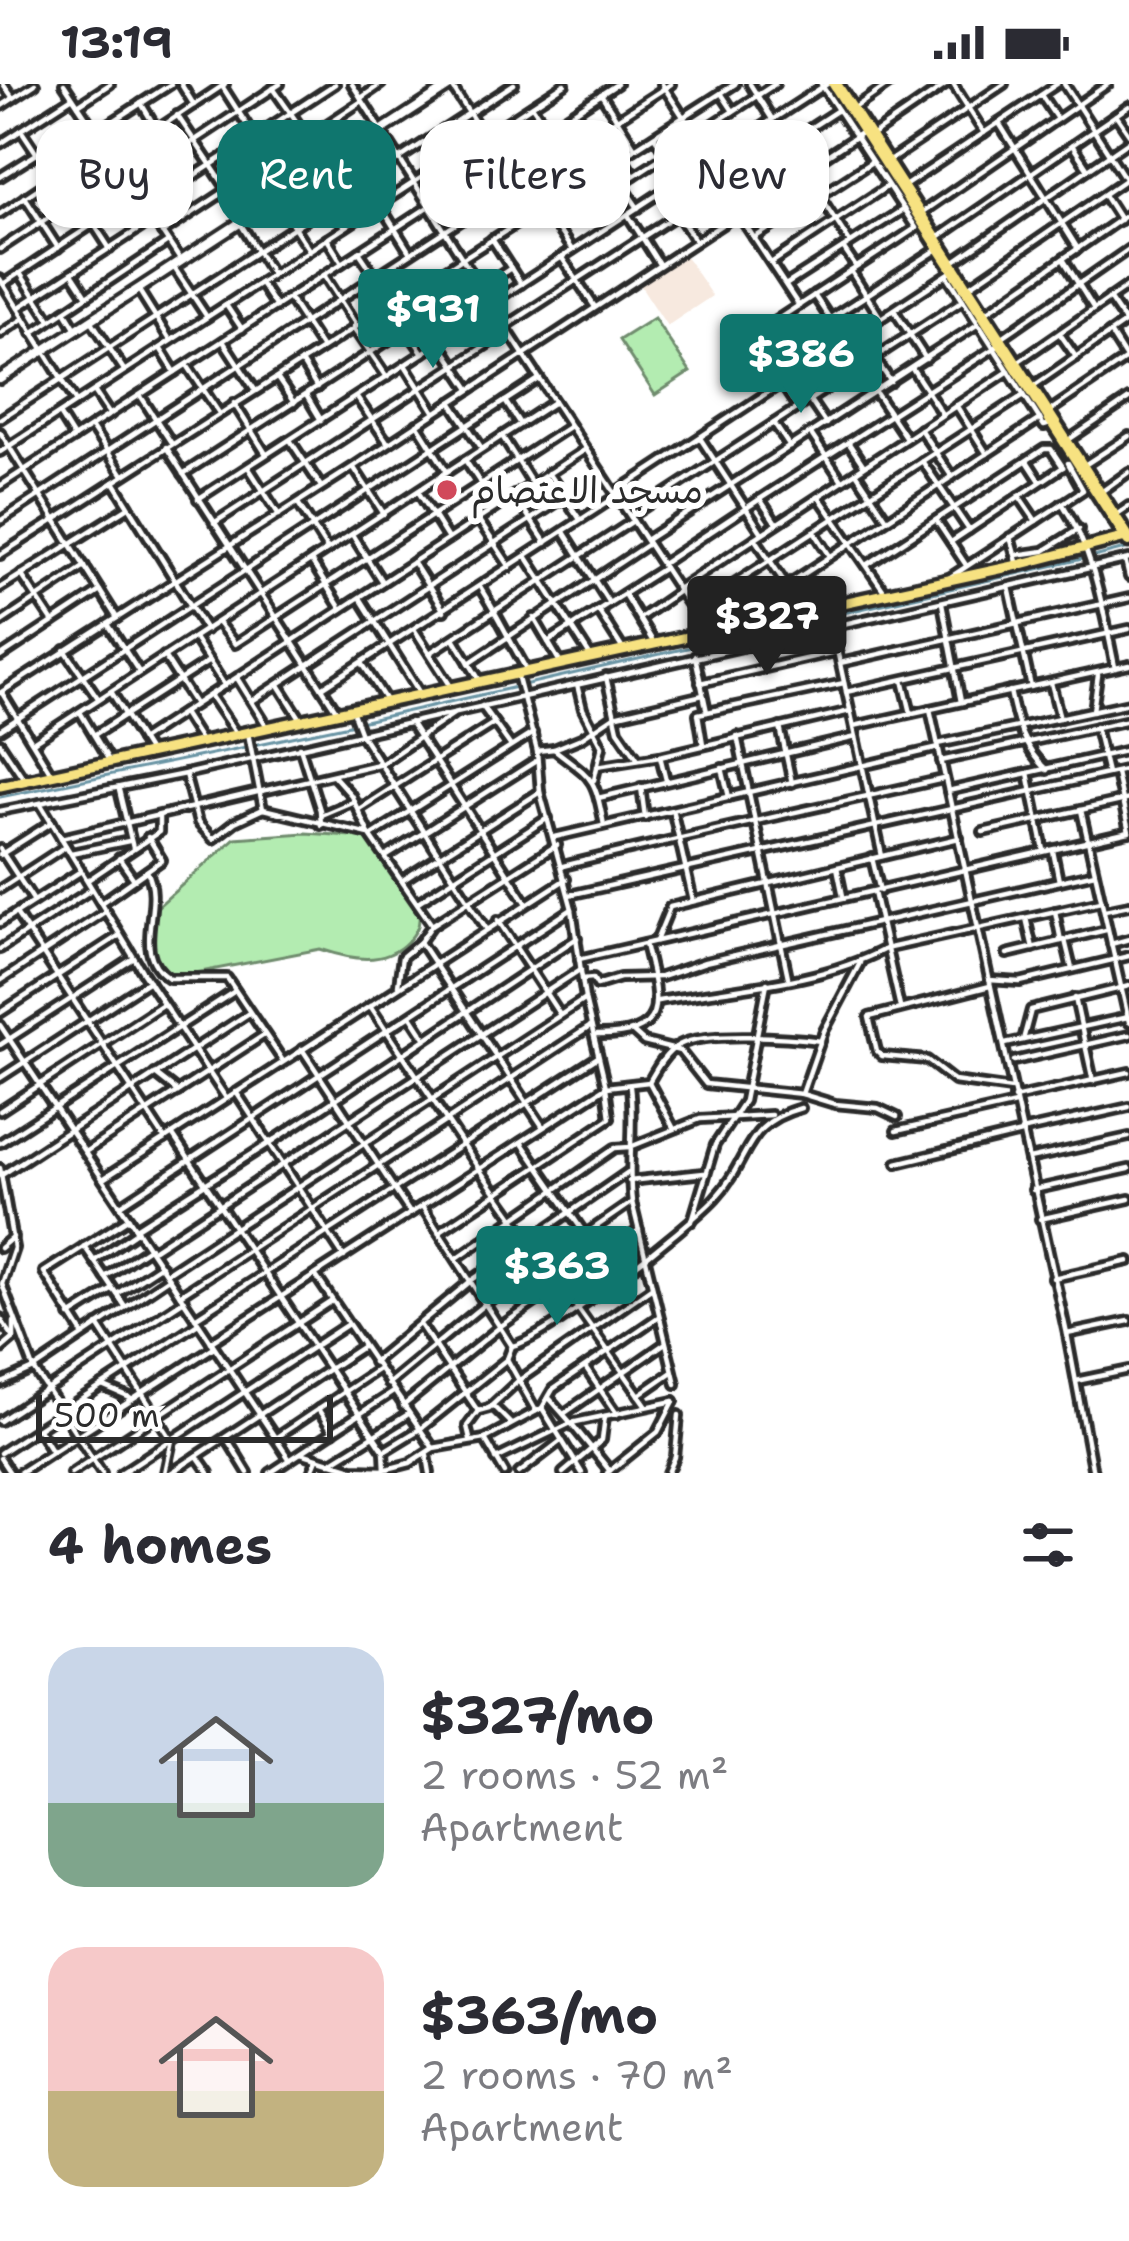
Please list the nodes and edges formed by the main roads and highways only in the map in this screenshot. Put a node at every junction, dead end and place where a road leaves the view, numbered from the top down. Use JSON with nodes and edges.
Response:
{"nodes":[{"id":1,"x":830,"y":85,"type":"edge"},
{"id":2,"x":1125,"y":529,"type":"edge"},
{"id":3,"x":1107,"y":541,"type":"joint"},
{"id":4,"x":0,"y":786,"type":"edge"}],
"edges":[{"from":1,"to":2,"type":"highway"},
{"from":2,"to":3,"type":"highway"},
{"from":3,"to":4,"type":"main road"}]}
